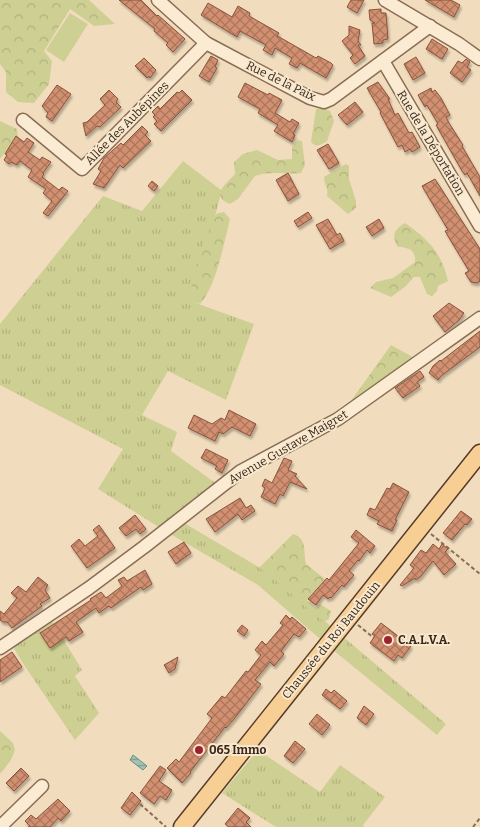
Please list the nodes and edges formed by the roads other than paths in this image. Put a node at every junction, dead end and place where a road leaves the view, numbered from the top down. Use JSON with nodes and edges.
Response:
{"nodes":[{"id":1,"x":158,"y":0,"type":"edge"},
{"id":2,"x":392,"y":2,"type":"edge"},
{"id":3,"x":430,"y":26,"type":"junction"},
{"id":4,"x":206,"y":43,"type":"junction"},
{"id":5,"x":480,"y":59,"type":"edge"},
{"id":6,"x":383,"y":61,"type":"junction"},
{"id":7,"x":23,"y":120,"type":"dead end"},
{"id":8,"x":480,"y":226,"type":"edge"},
{"id":9,"x":480,"y":318,"type":"edge"},
{"id":10,"x":480,"y":453,"type":"edge"},
{"id":11,"x":0,"y":648,"type":"edge"},
{"id":12,"x":42,"y":786,"type":"dead end"},
{"id":13,"x":0,"y":827,"type":"edge"},
{"id":14,"x":182,"y":827,"type":"edge"}],
"edges":[{"from":1,"to":4,"type":"street","name":"Rue de la Paix"},
{"from":2,"to":3,"type":"street"},
{"from":3,"to":5,"type":"street"},
{"from":3,"to":6,"type":"street","name":"Rue de la Paix"},
{"from":4,"to":6,"type":"street","name":"Rue de la Paix"},
{"from":4,"to":7,"type":"street","name":"Allée des Aubépines"},
{"from":6,"to":8,"type":"street","name":"Rue de la Déportation"},
{"from":9,"to":11,"type":"street","name":"Avenue Gustave Maigret"},
{"from":10,"to":14,"type":"main road","name":"Chaussée du Roi Baudouin"},
{"from":12,"to":13,"type":"street"}]}
